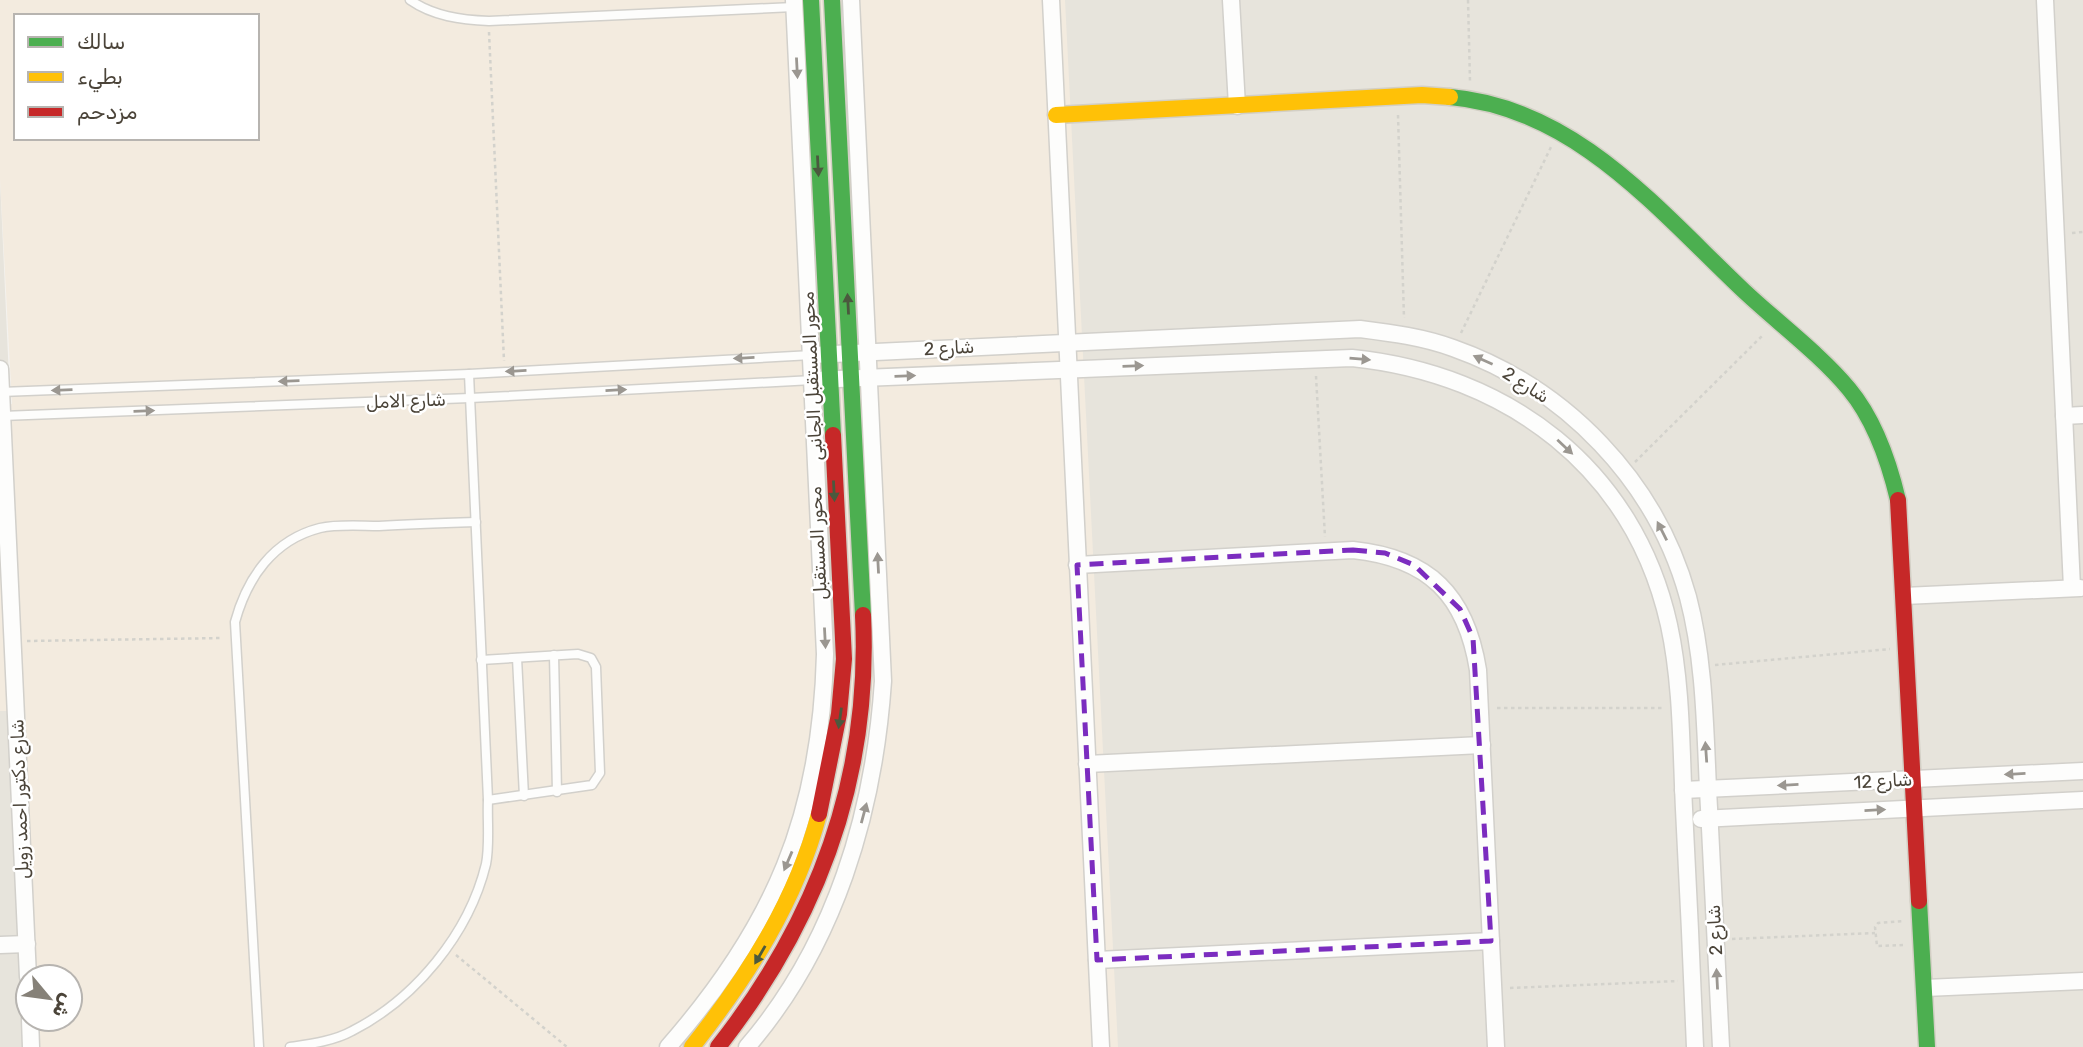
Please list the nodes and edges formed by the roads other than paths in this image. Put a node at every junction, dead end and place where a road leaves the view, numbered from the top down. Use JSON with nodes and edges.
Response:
{"nodes":[{"id":1,"x":410,"y":0,"type":"edge"},
{"id":2,"x":832,"y":0,"type":"edge"},
{"id":3,"x":851,"y":0,"type":"edge"},
{"id":4,"x":1051,"y":0,"type":"edge"},
{"id":5,"x":1231,"y":0,"type":"edge"},
{"id":6,"x":2045,"y":0,"type":"edge"},
{"id":7,"x":794,"y":3,"type":"edge"},
{"id":8,"x":811,"y":3,"type":"edge"},
{"id":9,"x":1237,"y":106,"type":"junction"},
{"id":10,"x":1056,"y":115,"type":"junction"},
{"id":11,"x":1066,"y":342,"type":"junction"},
{"id":12,"x":868,"y":352,"type":"junction"},
{"id":13,"x":850,"y":353,"type":"junction"},
{"id":14,"x":819,"y":354,"type":"junction"},
{"id":15,"x":0,"y":369,"type":"edge"},
{"id":16,"x":1067,"y":369,"type":"junction"},
{"id":17,"x":469,"y":374,"type":"junction"},
{"id":18,"x":869,"y":377,"type":"junction"},
{"id":19,"x":851,"y":378,"type":"junction"},
{"id":20,"x":820,"y":379,"type":"junction"},
{"id":21,"x":1,"y":392,"type":"edge"},
{"id":22,"x":470,"y":398,"type":"junction"},
{"id":23,"x":2083,"y":415,"type":"edge"},
{"id":24,"x":2064,"y":416,"type":"junction"},
{"id":25,"x":1,"y":417,"type":"edge"},
{"id":26,"x":475,"y":522,"type":"junction"},
{"id":27,"x":1077,"y":565,"type":"junction"},
{"id":28,"x":2078,"y":588,"type":"edge"},
{"id":29,"x":1904,"y":596,"type":"junction"},
{"id":30,"x":554,"y":655,"type":"junction"},
{"id":31,"x":517,"y":657,"type":"junction"},
{"id":32,"x":481,"y":660,"type":"junction"},
{"id":33,"x":0,"y":728,"type":"edge"},
{"id":34,"x":18,"y":729,"type":"junction"},
{"id":35,"x":1482,"y":745,"type":"junction"},
{"id":36,"x":1087,"y":764,"type":"junction"},
{"id":37,"x":2083,"y":771,"type":"edge"},
{"id":38,"x":1914,"y":779,"type":"junction"},
{"id":39,"x":1708,"y":789,"type":"junction"},
{"id":40,"x":1683,"y":790,"type":"junction"},
{"id":41,"x":557,"y":792,"type":"junction"},
{"id":42,"x":524,"y":796,"type":"junction"},
{"id":43,"x":488,"y":800,"type":"junction"},
{"id":44,"x":2083,"y":800,"type":"edge"},
{"id":45,"x":1915,"y":808,"type":"junction"},
{"id":46,"x":1709,"y":818,"type":"junction"},
{"id":47,"x":1684,"y":820,"type":"junction"},
{"id":48,"x":1491,"y":941,"type":"junction"},
{"id":49,"x":27,"y":944,"type":"junction"},
{"id":50,"x":0,"y":945,"type":"edge"},
{"id":51,"x":1097,"y":960,"type":"junction"},
{"id":52,"x":28,"y":963,"type":"edge"},
{"id":53,"x":2083,"y":981,"type":"edge"},
{"id":54,"x":1924,"y":988,"type":"junction"},
{"id":55,"x":258,"y":1047,"type":"edge"},
{"id":56,"x":290,"y":1047,"type":"edge"},
{"id":57,"x":668,"y":1047,"type":"edge"},
{"id":58,"x":692,"y":1047,"type":"edge"},
{"id":59,"x":719,"y":1047,"type":"edge"},
{"id":60,"x":747,"y":1047,"type":"edge"},
{"id":61,"x":1101,"y":1047,"type":"edge"},
{"id":62,"x":1496,"y":1047,"type":"edge"},
{"id":63,"x":1695,"y":1047,"type":"edge"},
{"id":64,"x":1721,"y":1047,"type":"edge"},
{"id":65,"x":1927,"y":1047,"type":"edge"}],
"edges":[{"from":1,"to":7,"type":"lane"},
{"from":13,"to":2,"type":"street","one_way":true},
{"from":3,"to":12,"type":"street"},
{"from":4,"to":10,"type":"street"},
{"from":5,"to":9,"type":"street"},
{"from":6,"to":24,"type":"street"},
{"from":7,"to":8,"type":"lane"},
{"from":7,"to":14,"type":"street","name":"محور المستقبل الجانبى","one_way":true},
{"from":8,"to":14,"type":"street","name":"محور المستقبل","one_way":true},
{"from":9,"to":10,"type":"street"},
{"from":9,"to":29,"type":"street"},
{"from":10,"to":11,"type":"street"},
{"from":11,"to":12,"type":"street","name":"شارع 2"},
{"from":11,"to":16,"type":"street"},
{"from":39,"to":11,"type":"street","name":"شارع 2","one_way":true},
{"from":12,"to":13,"type":"street","name":"شارع 2"},
{"from":12,"to":18,"type":"street"},
{"from":13,"to":14,"type":"street","name":"شارع 2"},
{"from":13,"to":19,"type":"street"},
{"from":14,"to":17,"type":"lane","name":"شارع الامل","one_way":true},
{"from":14,"to":20,"type":"street","name":"محور المستقبل"},
{"from":15,"to":21,"type":"street","name":"شارع دكتور احمد زويل"},
{"from":18,"to":16,"type":"street","name":"شارع 2","one_way":true},
{"from":16,"to":27,"type":"street"},
{"from":16,"to":40,"type":"street","name":"شارع 2","one_way":true},
{"from":17,"to":21,"type":"lane","name":"شارع الامل","one_way":true},
{"from":17,"to":22,"type":"lane"},
{"from":18,"to":19,"type":"street","name":"شارع 2"},
{"from":60,"to":18,"type":"street","one_way":true},
{"from":19,"to":20,"type":"street","name":"شارع 2"},
{"from":19,"to":59,"type":"street"},
{"from":22,"to":20,"type":"lane","name":"شارع الامل","one_way":true},
{"from":20,"to":57,"type":"street","name":"محور المستقبل الجانبى","one_way":true},
{"from":20,"to":58,"type":"street","name":"محور المستقبل","one_way":true},
{"from":21,"to":25,"type":"street","name":"شارع دكتور احمد زويل"},
{"from":25,"to":22,"type":"lane","name":"شارع الامل","one_way":true},
{"from":22,"to":26,"type":"lane"},
{"from":23,"to":24,"type":"street"},
{"from":24,"to":28,"type":"street"},
{"from":25,"to":34,"type":"street","name":"شارع دكتور احمد زويل"},
{"from":26,"to":32,"type":"lane"},
{"from":26,"to":55,"type":"lane"},
{"from":27,"to":35,"type":"street"},
{"from":27,"to":36,"type":"street"},
{"from":28,"to":29,"type":"street"},
{"from":29,"to":38,"type":"street"},
{"from":30,"to":31,"type":"lane"},
{"from":30,"to":41,"type":"lane"},
{"from":30,"to":41,"type":"lane"},
{"from":31,"to":32,"type":"lane"},
{"from":31,"to":42,"type":"lane"},
{"from":32,"to":43,"type":"lane"},
{"from":33,"to":34,"type":"street"},
{"from":34,"to":49,"type":"street","name":"شارع دكتور احمد زويل"},
{"from":35,"to":36,"type":"street"},
{"from":35,"to":48,"type":"street"},
{"from":36,"to":51,"type":"street"},
{"from":37,"to":38,"type":"street","name":"شارع 12","one_way":true},
{"from":38,"to":39,"type":"street","name":"شارع 12","one_way":true},
{"from":38,"to":45,"type":"street"},
{"from":39,"to":40,"type":"street","name":"شارع 12"},
{"from":39,"to":46,"type":"street","name":"شارع 2"},
{"from":40,"to":47,"type":"street","name":"شارع 2"},
{"from":41,"to":42,"type":"lane"},
{"from":42,"to":43,"type":"lane"},
{"from":43,"to":56,"type":"lane"},
{"from":44,"to":45,"type":"street","name":"شارع 12"},
{"from":46,"to":45,"type":"street","name":"شارع 12","one_way":true},
{"from":45,"to":54,"type":"street"},
{"from":46,"to":47,"type":"street","name":"شارع 12"},
{"from":64,"to":46,"type":"street","name":"شارع 2","one_way":true},
{"from":47,"to":63,"type":"street","name":"شارع 2"},
{"from":48,"to":51,"type":"street"},
{"from":48,"to":62,"type":"street"},
{"from":49,"to":50,"type":"street"},
{"from":49,"to":52,"type":"street","name":"شارع دكتور احمد زويل"},
{"from":51,"to":61,"type":"street"},
{"from":53,"to":54,"type":"street"},
{"from":54,"to":65,"type":"street"}]}
